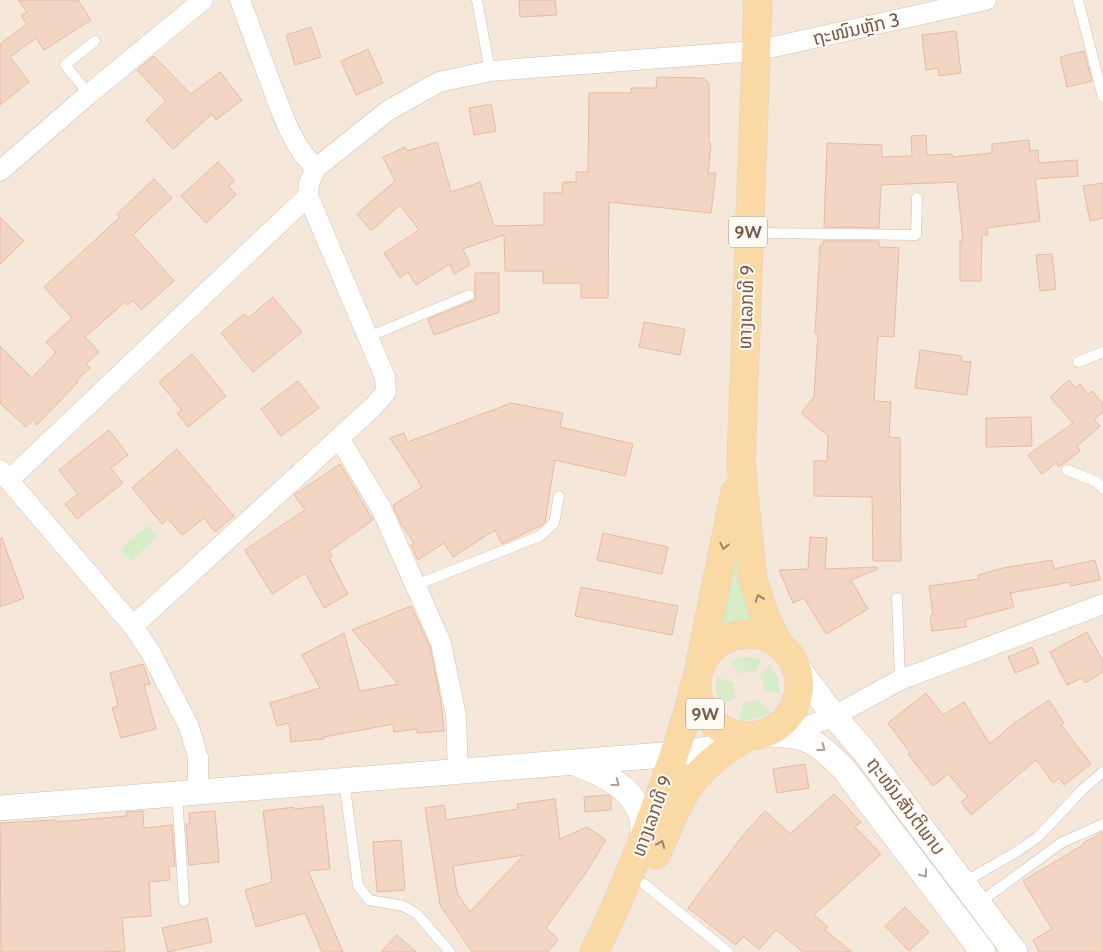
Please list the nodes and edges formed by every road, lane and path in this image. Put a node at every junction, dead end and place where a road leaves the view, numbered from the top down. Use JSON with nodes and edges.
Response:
{"nodes":[{"id":1,"x":202,"y":0,"type":"edge"},
{"id":2,"x":240,"y":0,"type":"edge"},
{"id":3,"x":477,"y":0,"type":"edge"},
{"id":4,"x":758,"y":0,"type":"edge"},
{"id":5,"x":986,"y":0,"type":"edge"},
{"id":6,"x":1078,"y":0,"type":"edge"},
{"id":7,"x":95,"y":41,"type":"dead end"},
{"id":8,"x":755,"y":51,"type":"junction"},
{"id":9,"x":490,"y":71,"type":"junction"},
{"id":10,"x":89,"y":94,"type":"junction"},
{"id":11,"x":1103,"y":98,"type":"edge"},
{"id":12,"x":316,"y":168,"type":"junction"},
{"id":13,"x":0,"y":171,"type":"edge"},
{"id":14,"x":308,"y":196,"type":"junction"},
{"id":15,"x":917,"y":198,"type":"dead end"},
{"id":16,"x":748,"y":233,"type":"junction"},
{"id":17,"x":469,"y":295,"type":"dead end"},
{"id":18,"x":368,"y":337,"type":"junction"},
{"id":19,"x":1103,"y":352,"type":"edge"},
{"id":20,"x":1078,"y":362,"type":"dead end"},
{"id":21,"x":338,"y":438,"type":"junction"},
{"id":22,"x":741,"y":464,"type":"junction"},
{"id":23,"x":1067,"y":470,"type":"dead end"},
{"id":24,"x":4,"y":475,"type":"edge"},
{"id":25,"x":1103,"y":489,"type":"edge"},
{"id":26,"x":559,"y":496,"type":"dead end"},
{"id":27,"x":416,"y":585,"type":"junction"},
{"id":28,"x":897,"y":598,"type":"dead end"},
{"id":29,"x":1103,"y":604,"type":"edge"},
{"id":30,"x":133,"y":626,"type":"junction"},
{"id":31,"x":786,"y":653,"type":"junction"},
{"id":32,"x":698,"y":670,"type":"junction"},
{"id":33,"x":900,"y":680,"type":"junction"},
{"id":34,"x":834,"y":716,"type":"junction"},
{"id":35,"x":789,"y":734,"type":"junction"},
{"id":36,"x":747,"y":739,"type":"junction"},
{"id":37,"x":675,"y":754,"type":"junction"},
{"id":38,"x":572,"y":762,"type":"junction"},
{"id":39,"x":458,"y":771,"type":"junction"},
{"id":40,"x":1103,"y":772,"type":"edge"},
{"id":41,"x":344,"y":780,"type":"junction"},
{"id":42,"x":188,"y":793,"type":"junction"},
{"id":43,"x":0,"y":808,"type":"edge"},
{"id":44,"x":1103,"y":824,"type":"edge"},
{"id":45,"x":642,"y":843,"type":"junction"},
{"id":46,"x":964,"y":882,"type":"junction"},
{"id":47,"x":644,"y":884,"type":"junction"},
{"id":48,"x":184,"y":901,"type":"dead end"},
{"id":49,"x":979,"y":903,"type":"junction"},
{"id":50,"x":621,"y":916,"type":"junction"},
{"id":51,"x":450,"y":952,"type":"edge"},
{"id":52,"x":594,"y":952,"type":"edge"},
{"id":53,"x":611,"y":952,"type":"edge"},
{"id":54,"x":728,"y":952,"type":"edge"},
{"id":55,"x":982,"y":952,"type":"edge"},
{"id":56,"x":1015,"y":952,"type":"edge"}],
"edges":[{"from":1,"to":10,"type":"street"},
{"from":2,"to":12,"type":"street"},
{"from":3,"to":9,"type":"lane"},
{"from":4,"to":8,"type":"main road","name":"ທາງເລກທີ 9","number":"9W"},
{"from":5,"to":8,"type":"street","name":"ຖະໜົນຫຼັກ 3"},
{"from":6,"to":11,"type":"lane"},
{"from":7,"to":10,"type":"lane"},
{"from":8,"to":9,"type":"street","name":"ຖະໜົນຫຼັກ 3"},
{"from":8,"to":16,"type":"main road","name":"ທາງເລກທີ 9","number":"9W"},
{"from":9,"to":12,"type":"street","name":"ຖະໜົນຫຼັກ 3"},
{"from":10,"to":13,"type":"street"},
{"from":12,"to":14,"type":"street"},
{"from":14,"to":18,"type":"street"},
{"from":14,"to":24,"type":"street"},
{"from":15,"to":16,"type":"lane"},
{"from":16,"to":22,"type":"main road","name":"ທາງເລກທີ 9","number":"9W"},
{"from":17,"to":18,"type":"lane"},
{"from":18,"to":21,"type":"street"},
{"from":19,"to":20,"type":"lane"},
{"from":21,"to":27,"type":"street"},
{"from":21,"to":30,"type":"street"},
{"from":31,"to":22,"type":"main road","name":"ທາງເລກທີ 9","number":"9W","one_way":true},
{"from":22,"to":32,"type":"main road","name":"ທາງເລກທີ 9","number":"9W","one_way":true},
{"from":23,"to":25,"type":"lane"},
{"from":24,"to":30,"type":"street"},
{"from":26,"to":27,"type":"lane"},
{"from":27,"to":39,"type":"street"},
{"from":28,"to":33,"type":"lane"},
{"from":29,"to":33,"type":"street"},
{"from":30,"to":42,"type":"street"},
{"from":31,"to":32,"type":"main road","name":"ທາງເລກທີ 9","number":"9W"},
{"from":31,"to":34,"type":"street","name":"ຖະໜົນສັນຕິພາບ"},
{"from":31,"to":36,"type":"main road","name":"ທາງເລກທີ 9","number":"9W"},
{"from":32,"to":36,"type":"main road","name":"ທາງເລກທີ 9","number":"9W"},
{"from":32,"to":37,"type":"main road","name":"ທາງເລກທີ 9","number":"9W"},
{"from":33,"to":34,"type":"street"},
{"from":34,"to":35,"type":"street"},
{"from":34,"to":46,"type":"street","name":"ຖະໜົນສັນຕິພາບ"},
{"from":35,"to":36,"type":"street","name":"ຖະໜົນສັນຕິພາບ"},
{"from":35,"to":55,"type":"street","name":"ຖະໜົນສັນຕິພາບ","one_way":true},
{"from":36,"to":37,"type":"street","name":"ຖະໜົນສັນຕິພາບ"},
{"from":47,"to":36,"type":"main road","name":"ທາງເລກທີ 9","number":"9W","one_way":true},
{"from":37,"to":38,"type":"street","name":"ຖະໜົນສັນຕິພາບ"},
{"from":37,"to":45,"type":"main road","name":"ທາງເລກທີ 9","number":"9W"},
{"from":38,"to":39,"type":"street","name":"ຖະໜົນສັນຕິພາບ"},
{"from":38,"to":45,"type":"street","one_way":true},
{"from":39,"to":41,"type":"street","name":"ຖະໜົນສັນຕິພາບ"},
{"from":40,"to":46,"type":"lane"},
{"from":41,"to":42,"type":"street","name":"ຖະໜົນສັນຕິພາບ"},
{"from":41,"to":51,"type":"lane"},
{"from":42,"to":43,"type":"street","name":"ຖະໜົນສັນຕິພາບ"},
{"from":42,"to":48,"type":"lane"},
{"from":44,"to":49,"type":"lane"},
{"from":45,"to":50,"type":"main road","name":"ທາງເລກທີ 9","number":"9W"},
{"from":46,"to":49,"type":"street","name":"ຖະໜົນສັນຕິພາບ"},
{"from":47,"to":50,"type":"main road","name":"ທາງເລກທີ 9","number":"9W"},
{"from":47,"to":54,"type":"lane"},
{"from":49,"to":56,"type":"street","name":"ຖະໜົນສັນຕິພາບ"},
{"from":50,"to":52,"type":"main road","name":"ທາງເລກທີ 9","number":"9W"},
{"from":50,"to":53,"type":"main road","name":"ທາງເລກທີ 9","number":"9W"}]}
